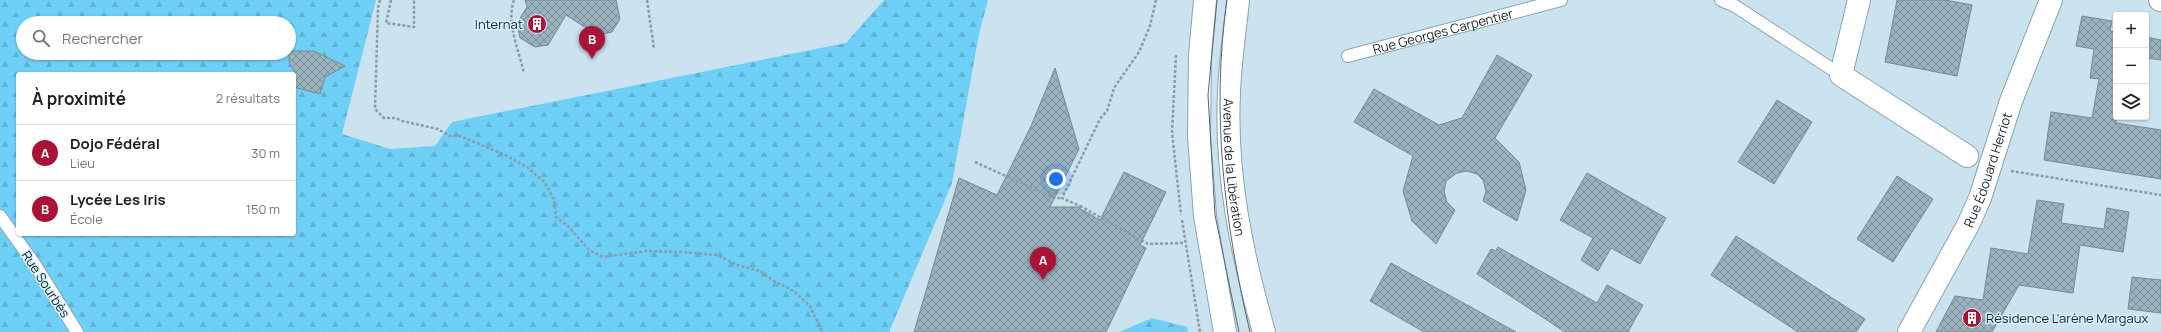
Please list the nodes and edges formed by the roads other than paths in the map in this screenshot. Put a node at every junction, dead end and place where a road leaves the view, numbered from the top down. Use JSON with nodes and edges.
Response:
{"nodes":[{"id":1,"x":1205,"y":0,"type":"edge"},
{"id":2,"x":1238,"y":0,"type":"edge"},
{"id":3,"x":1561,"y":0,"type":"edge"},
{"id":4,"x":1721,"y":0,"type":"edge"},
{"id":5,"x":1859,"y":0,"type":"edge"},
{"id":6,"x":2051,"y":0,"type":"edge"},
{"id":7,"x":1348,"y":56,"type":"dead end"},
{"id":8,"x":1841,"y":75,"type":"junction"},
{"id":9,"x":1967,"y":156,"type":"dead end"},
{"id":10,"x":0,"y":216,"type":"edge"},
{"id":11,"x":77,"y":332,"type":"edge"},
{"id":12,"x":1225,"y":332,"type":"edge"},
{"id":13,"x":1264,"y":332,"type":"edge"},
{"id":14,"x":1909,"y":332,"type":"edge"}],
"edges":[{"from":1,"to":12,"type":"street"},
{"from":2,"to":13,"type":"street","name":"Avenue de la Libération"},
{"from":3,"to":7,"type":"lane","name":"Rue Georges Carpentier"},
{"from":4,"to":8,"type":"lane"},
{"from":5,"to":8,"type":"street"},
{"from":6,"to":14,"type":"street","name":"Rue Édouard Herriot"},
{"from":8,"to":9,"type":"street"},
{"from":10,"to":11,"type":"lane","name":"Rue Sourbès"}]}
